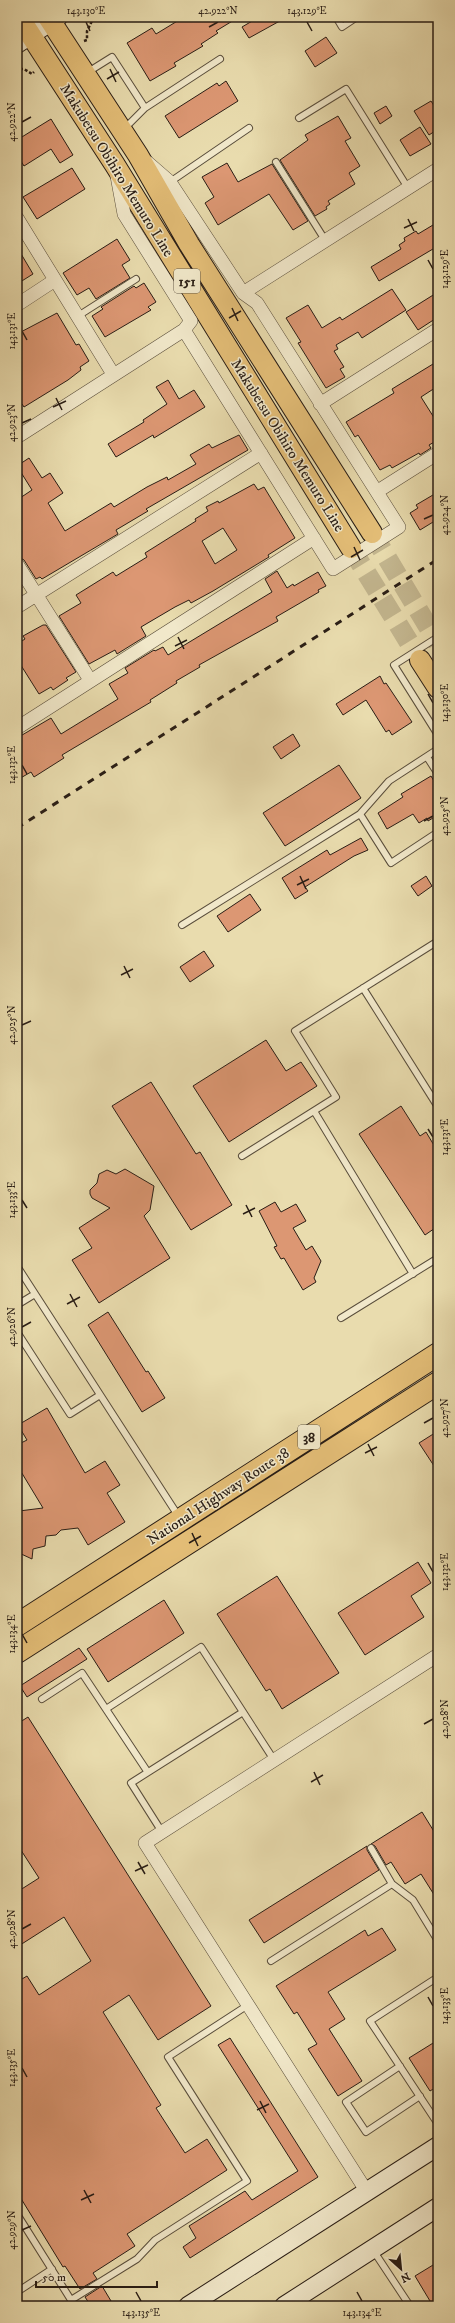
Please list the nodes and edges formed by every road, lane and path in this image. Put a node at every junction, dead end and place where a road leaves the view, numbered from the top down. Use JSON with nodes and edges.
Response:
{"nodes":[{"id":1,"x":19,"y":17,"type":"edge"},
{"id":2,"x":336,"y":17,"type":"edge"},
{"id":3,"x":357,"y":17,"type":"edge"},
{"id":4,"x":52,"y":19,"type":"edge"},
{"id":5,"x":24,"y":39,"type":"edge"},
{"id":6,"x":220,"y":59,"type":"dead end"},
{"id":7,"x":85,"y":74,"type":"junction"},
{"id":8,"x":145,"y":108,"type":"junction"},
{"id":9,"x":299,"y":118,"type":"dead end"},
{"id":10,"x":249,"y":128,"type":"dead end"},
{"id":11,"x":122,"y":131,"type":"junction"},
{"id":12,"x":138,"y":154,"type":"junction"},
{"id":13,"x":276,"y":162,"type":"dead end"},
{"id":14,"x":115,"y":165,"type":"junction"},
{"id":15,"x":438,"y":169,"type":"edge"},
{"id":16,"x":170,"y":182,"type":"junction"},
{"id":17,"x":408,"y":188,"type":"junction"},
{"id":18,"x":17,"y":218,"type":"edge"},
{"id":19,"x":325,"y":240,"type":"junction"},
{"id":20,"x":136,"y":279,"type":"dead end"},
{"id":21,"x":56,"y":280,"type":"junction"},
{"id":22,"x":243,"y":293,"type":"junction"},
{"id":23,"x":17,"y":305,"type":"edge"},
{"id":24,"x":78,"y":316,"type":"junction"},
{"id":25,"x":438,"y":329,"type":"edge"},
{"id":26,"x":184,"y":330,"type":"junction"},
{"id":27,"x":113,"y":374,"type":"junction"},
{"id":28,"x":320,"y":404,"type":"junction"},
{"id":29,"x":17,"y":437,"type":"edge"},
{"id":30,"x":261,"y":453,"type":"junction"},
{"id":31,"x":438,"y":453,"type":"edge"},
{"id":32,"x":378,"y":491,"type":"junction"},
{"id":33,"x":372,"y":533,"type":"tunnel mouth"},
{"id":34,"x":314,"y":538,"type":"junction"},
{"id":35,"x":351,"y":548,"type":"tunnel mouth"},
{"id":36,"x":17,"y":564,"type":"edge"},
{"id":37,"x":37,"y":594,"type":"junction"},
{"id":38,"x":17,"y":607,"type":"edge"},
{"id":39,"x":438,"y":637,"type":"edge"},
{"id":40,"x":420,"y":660,"type":"tunnel mouth"},
{"id":41,"x":90,"y":680,"type":"junction"},
{"id":42,"x":438,"y":688,"type":"edge"},
{"id":43,"x":17,"y":728,"type":"edge"},
{"id":44,"x":438,"y":735,"type":"edge"},
{"id":45,"x":438,"y":749,"type":"edge"},
{"id":46,"x":427,"y":757,"type":"junction"},
{"id":47,"x":438,"y":774,"type":"edge"},
{"id":48,"x":360,"y":814,"type":"junction"},
{"id":49,"x":438,"y":832,"type":"edge"},
{"id":50,"x":182,"y":925,"type":"dead end"},
{"id":51,"x":438,"y":941,"type":"edge"},
{"id":52,"x":363,"y":988,"type":"junction"},
{"id":53,"x":438,"y":1107,"type":"edge"},
{"id":54,"x":314,"y":1111,"type":"junction"},
{"id":55,"x":242,"y":1156,"type":"dead end"},
{"id":56,"x":438,"y":1258,"type":"edge"},
{"id":57,"x":17,"y":1266,"type":"edge"},
{"id":58,"x":413,"y":1274,"type":"junction"},
{"id":59,"x":35,"y":1294,"type":"junction"},
{"id":60,"x":17,"y":1305,"type":"edge"},
{"id":61,"x":341,"y":1318,"type":"dead end"},
{"id":62,"x":17,"y":1332,"type":"edge"},
{"id":63,"x":438,"y":1354,"type":"edge"},
{"id":64,"x":438,"y":1383,"type":"edge"},
{"id":65,"x":100,"y":1395,"type":"junction"},
{"id":66,"x":186,"y":1530,"type":"junction"},
{"id":67,"x":17,"y":1625,"type":"edge"},
{"id":68,"x":17,"y":1652,"type":"edge"},
{"id":69,"x":438,"y":1654,"type":"edge"},
{"id":70,"x":42,"y":1699,"type":"dead end"},
{"id":71,"x":106,"y":1709,"type":"junction"},
{"id":72,"x":243,"y":1712,"type":"junction"},
{"id":73,"x":274,"y":1760,"type":"junction"},
{"id":74,"x":147,"y":1771,"type":"junction"},
{"id":75,"x":162,"y":1832,"type":"junction"},
{"id":76,"x":371,"y":1848,"type":"dead end"},
{"id":77,"x":392,"y":1884,"type":"junction"},
{"id":78,"x":438,"y":1941,"type":"edge"},
{"id":79,"x":271,"y":1961,"type":"dead end"},
{"id":80,"x":438,"y":1977,"type":"edge"},
{"id":81,"x":248,"y":2005,"type":"junction"},
{"id":82,"x":400,"y":2066,"type":"junction"},
{"id":83,"x":420,"y":2096,"type":"junction"},
{"id":84,"x":438,"y":2124,"type":"edge"},
{"id":85,"x":438,"y":2146,"type":"edge"},
{"id":86,"x":367,"y":2192,"type":"junction"},
{"id":87,"x":438,"y":2206,"type":"edge"},
{"id":88,"x":17,"y":2214,"type":"edge"},
{"id":89,"x":372,"y":2249,"type":"junction"},
{"id":90,"x":52,"y":2269,"type":"junction"},
{"id":91,"x":17,"y":2292,"type":"edge"},
{"id":92,"x":188,"y":2306,"type":"edge"},
{"id":93,"x":284,"y":2306,"type":"edge"},
{"id":94,"x":410,"y":2306,"type":"edge"}],
"edges":[{"from":1,"to":5,"type":"main road","name":"Makubetsu Obihiro Memuro Line","number":"151"},
{"from":2,"to":3,"type":"lane"},
{"from":4,"to":5,"type":"street"},
{"from":4,"to":7,"type":"main road","name":"Makubetsu Obihiro Memuro Line","number":"151"},
{"from":5,"to":14,"type":"main road","name":"Makubetsu Obihiro Memuro Line","number":"151"},
{"from":6,"to":8,"type":"lane"},
{"from":7,"to":8,"type":"lane"},
{"from":7,"to":11,"type":"main road","name":"Makubetsu Obihiro Memuro Line","number":"151"},
{"from":8,"to":11,"type":"lane"},
{"from":9,"to":17,"type":"lane"},
{"from":10,"to":16,"type":"lane"},
{"from":11,"to":12,"type":"main road","name":"Makubetsu Obihiro Memuro Line","number":"151"},
{"from":12,"to":16,"type":"street"},
{"from":12,"to":33,"type":"main road","name":"Makubetsu Obihiro Memuro Line","number":"151"},
{"from":13,"to":19,"type":"lane"},
{"from":14,"to":26,"type":"street"},
{"from":14,"to":35,"type":"main road","name":"Makubetsu Obihiro Memuro Line","number":"151"},
{"from":15,"to":17,"type":"street"},
{"from":16,"to":22,"type":"street"},
{"from":17,"to":19,"type":"street"},
{"from":18,"to":21,"type":"street"},
{"from":19,"to":22,"type":"street"},
{"from":20,"to":24,"type":"lane"},
{"from":21,"to":23,"type":"street"},
{"from":21,"to":24,"type":"street"},
{"from":22,"to":28,"type":"street"},
{"from":24,"to":27,"type":"street"},
{"from":25,"to":28,"type":"street"},
{"from":26,"to":27,"type":"street"},
{"from":26,"to":30,"type":"street"},
{"from":27,"to":29,"type":"street"},
{"from":28,"to":32,"type":"street"},
{"from":30,"to":34,"type":"street"},
{"from":30,"to":37,"type":"street"},
{"from":31,"to":32,"type":"street"},
{"from":32,"to":34,"type":"street"},
{"from":34,"to":41,"type":"street"},
{"from":36,"to":37,"type":"street"},
{"from":37,"to":38,"type":"street"},
{"from":37,"to":41,"type":"street"},
{"from":39,"to":44,"type":"lane"},
{"from":40,"to":42,"type":"main road"},
{"from":41,"to":43,"type":"street"},
{"from":45,"to":46,"type":"lane"},
{"from":46,"to":47,"type":"lane"},
{"from":46,"to":48,"type":"lane"},
{"from":48,"to":49,"type":"lane"},
{"from":48,"to":50,"type":"lane"},
{"from":51,"to":52,"type":"lane"},
{"from":52,"to":53,"type":"lane"},
{"from":52,"to":54,"type":"lane"},
{"from":54,"to":55,"type":"lane"},
{"from":54,"to":58,"type":"lane"},
{"from":56,"to":58,"type":"lane"},
{"from":57,"to":59,"type":"lane"},
{"from":58,"to":61,"type":"lane"},
{"from":59,"to":60,"type":"lane"},
{"from":59,"to":65,"type":"lane"},
{"from":62,"to":65,"type":"lane"},
{"from":63,"to":66,"type":"highway","name":"National Highway Route 38","number":"38"},
{"from":64,"to":66,"type":"highway","name":"National Highway Route 38","number":"38"},
{"from":65,"to":66,"type":"lane"},
{"from":66,"to":67,"type":"highway","name":"National Highway Route 38","number":"38"},
{"from":66,"to":68,"type":"highway","name":"National Highway Route 38","number":"38"},
{"from":69,"to":73,"type":"street"},
{"from":70,"to":71,"type":"lane"},
{"from":71,"to":72,"type":"lane"},
{"from":71,"to":74,"type":"lane"},
{"from":72,"to":73,"type":"lane"},
{"from":72,"to":74,"type":"lane"},
{"from":73,"to":75,"type":"street"},
{"from":74,"to":75,"type":"lane"},
{"from":75,"to":81,"type":"street"},
{"from":76,"to":77,"type":"lane"},
{"from":77,"to":78,"type":"lane"},
{"from":77,"to":79,"type":"lane"},
{"from":80,"to":82,"type":"lane"},
{"from":81,"to":86,"type":"street"},
{"from":81,"to":90,"type":"lane"},
{"from":82,"to":83,"type":"lane"},
{"from":82,"to":83,"type":"lane"},
{"from":83,"to":84,"type":"lane"},
{"from":85,"to":86,"type":"street"},
{"from":86,"to":92,"type":"street"},
{"from":87,"to":89,"type":"street"},
{"from":88,"to":90,"type":"lane"},
{"from":89,"to":93,"type":"street"},
{"from":89,"to":94,"type":"lane"},
{"from":90,"to":91,"type":"lane"}]}
